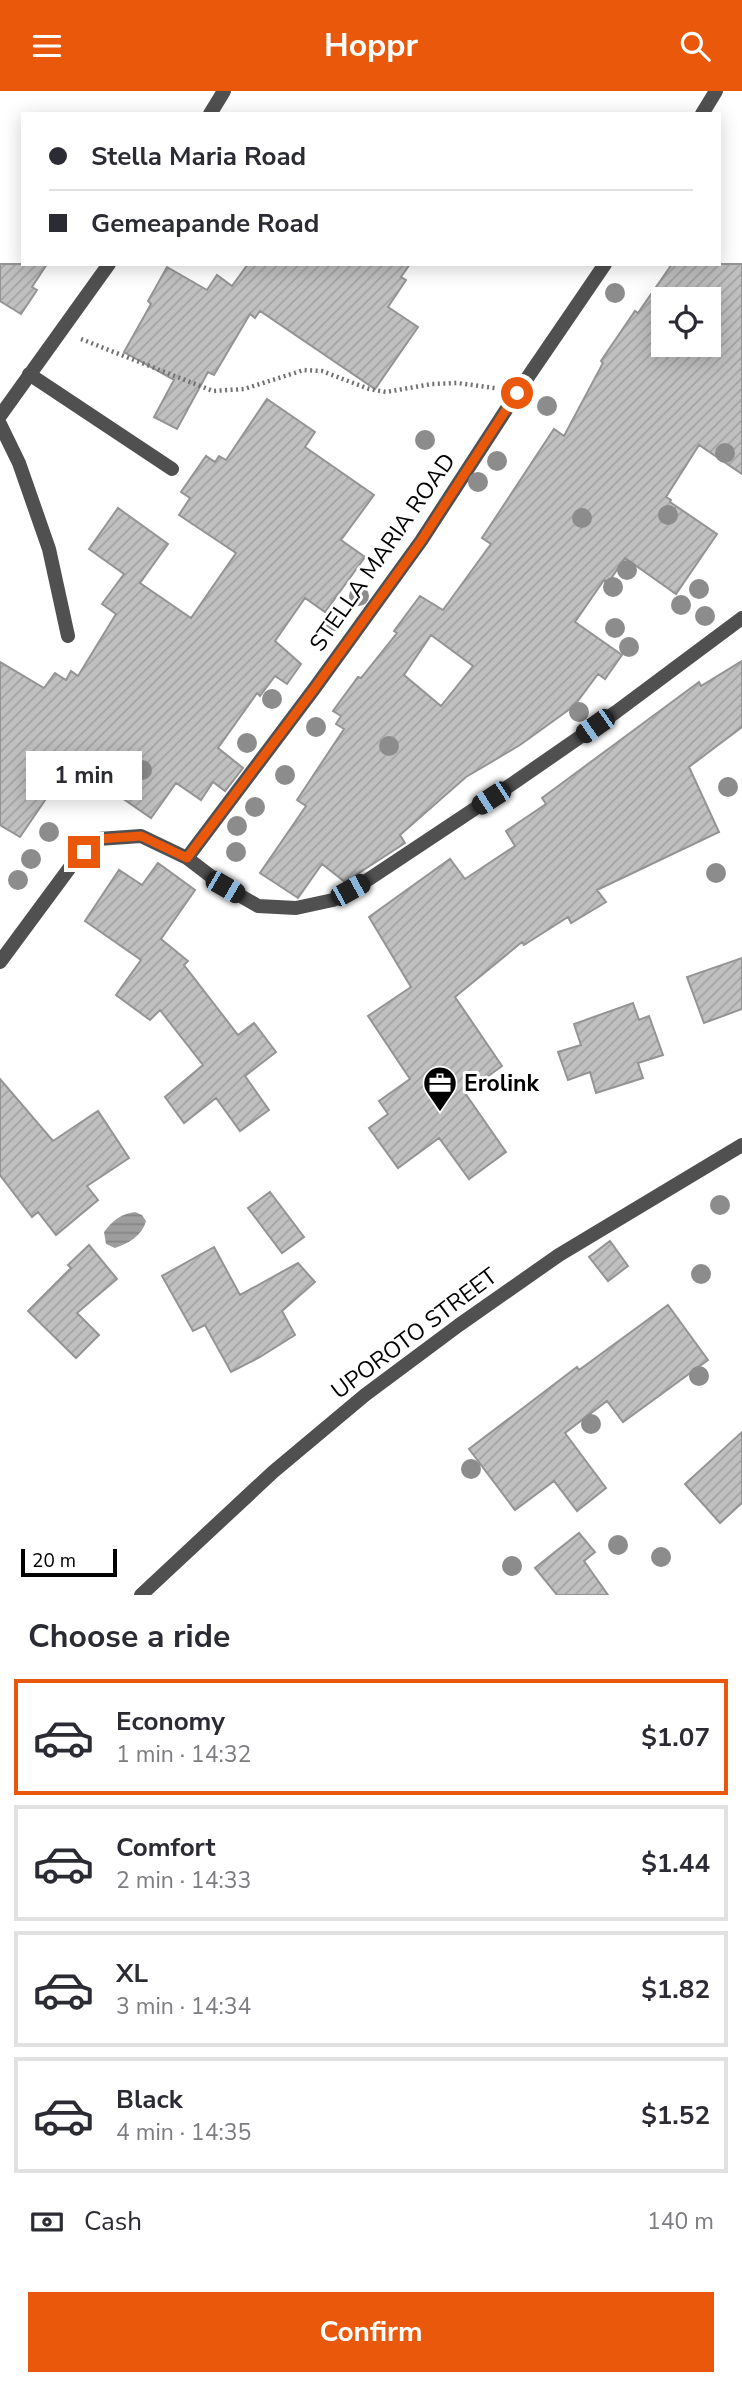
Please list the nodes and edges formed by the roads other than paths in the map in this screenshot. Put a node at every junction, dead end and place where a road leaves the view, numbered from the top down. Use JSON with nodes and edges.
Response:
{"nodes":[{"id":1,"x":224,"y":91,"type":"edge"},
{"id":2,"x":716,"y":91,"type":"edge"},
{"id":3,"x":211,"y":112,"type":"edge"},
{"id":4,"x":703,"y":112,"type":"edge"},
{"id":5,"x":108,"y":266,"type":"edge"},
{"id":6,"x":604,"y":266,"type":"edge"},
{"id":7,"x":29,"y":374,"type":"junction"},
{"id":8,"x":0,"y":416,"type":"edge"},
{"id":9,"x":0,"y":424,"type":"edge"},
{"id":10,"x":172,"y":469,"type":"dead end"},
{"id":11,"x":742,"y":618,"type":"edge"},
{"id":12,"x":68,"y":636,"type":"dead end"},
{"id":13,"x":187,"y":858,"type":"junction"},
{"id":14,"x":0,"y":962,"type":"edge"},
{"id":15,"x":742,"y":1145,"type":"edge"},
{"id":16,"x":141,"y":1595,"type":"edge"}],
"edges":[{"from":1,"to":3,"type":"street"},
{"from":2,"to":4,"type":"street"},
{"from":5,"to":7,"type":"street"},
{"from":6,"to":13,"type":"street","name":"STELLA MARIA ROAD"},
{"from":7,"to":8,"type":"street"},
{"from":7,"to":10,"type":"street"},
{"from":9,"to":12,"type":"street"},
{"from":11,"to":13,"type":"street"},
{"from":13,"to":14,"type":"street"},
{"from":15,"to":16,"type":"street","name":"UPOROTO STREET"}]}
